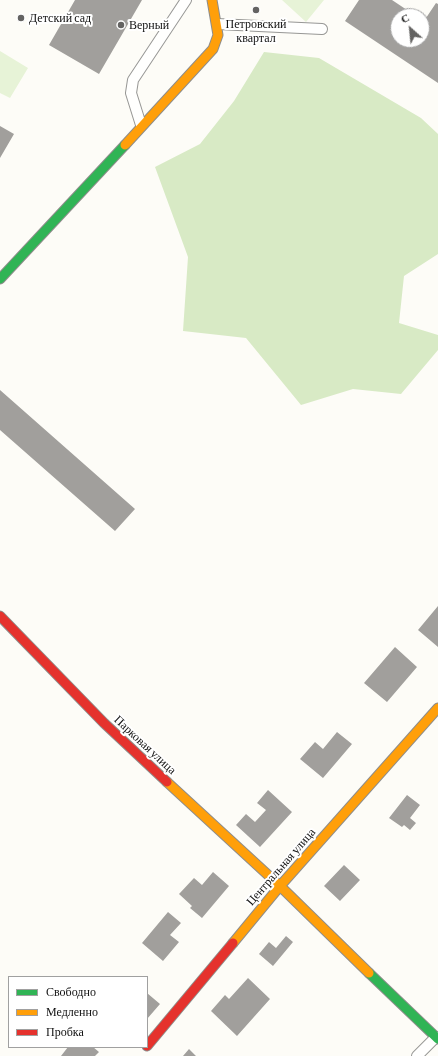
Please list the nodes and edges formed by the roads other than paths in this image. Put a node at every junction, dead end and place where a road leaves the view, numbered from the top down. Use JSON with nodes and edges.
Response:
{"nodes":[{"id":1,"x":186,"y":0,"type":"edge"},
{"id":2,"x":212,"y":0,"type":"edge"},
{"id":3,"x":217,"y":24,"type":"junction"},
{"id":4,"x":322,"y":29,"type":"dead end"},
{"id":5,"x":141,"y":125,"type":"junction"},
{"id":6,"x":0,"y":279,"type":"edge"},
{"id":7,"x":0,"y":616,"type":"edge"},
{"id":8,"x":438,"y":708,"type":"edge"},
{"id":9,"x":280,"y":886,"type":"junction"},
{"id":10,"x":437,"y":1038,"type":"edge"},
{"id":11,"x":148,"y":1045,"type":"edge"},
{"id":12,"x":417,"y":1056,"type":"edge"}],
"edges":[{"from":1,"to":5,"type":"lane"},
{"from":2,"to":3,"type":"street"},
{"from":3,"to":4,"type":"lane"},
{"from":3,"to":5,"type":"street"},
{"from":5,"to":6,"type":"street"},
{"from":7,"to":9,"type":"street","name":"Парковая улица"},
{"from":8,"to":9,"type":"street","name":"Центральная улица"},
{"from":9,"to":10,"type":"street","name":"Парковая улица"},
{"from":9,"to":11,"type":"street","name":"Центральная улица"},
{"from":10,"to":12,"type":"lane"}]}
